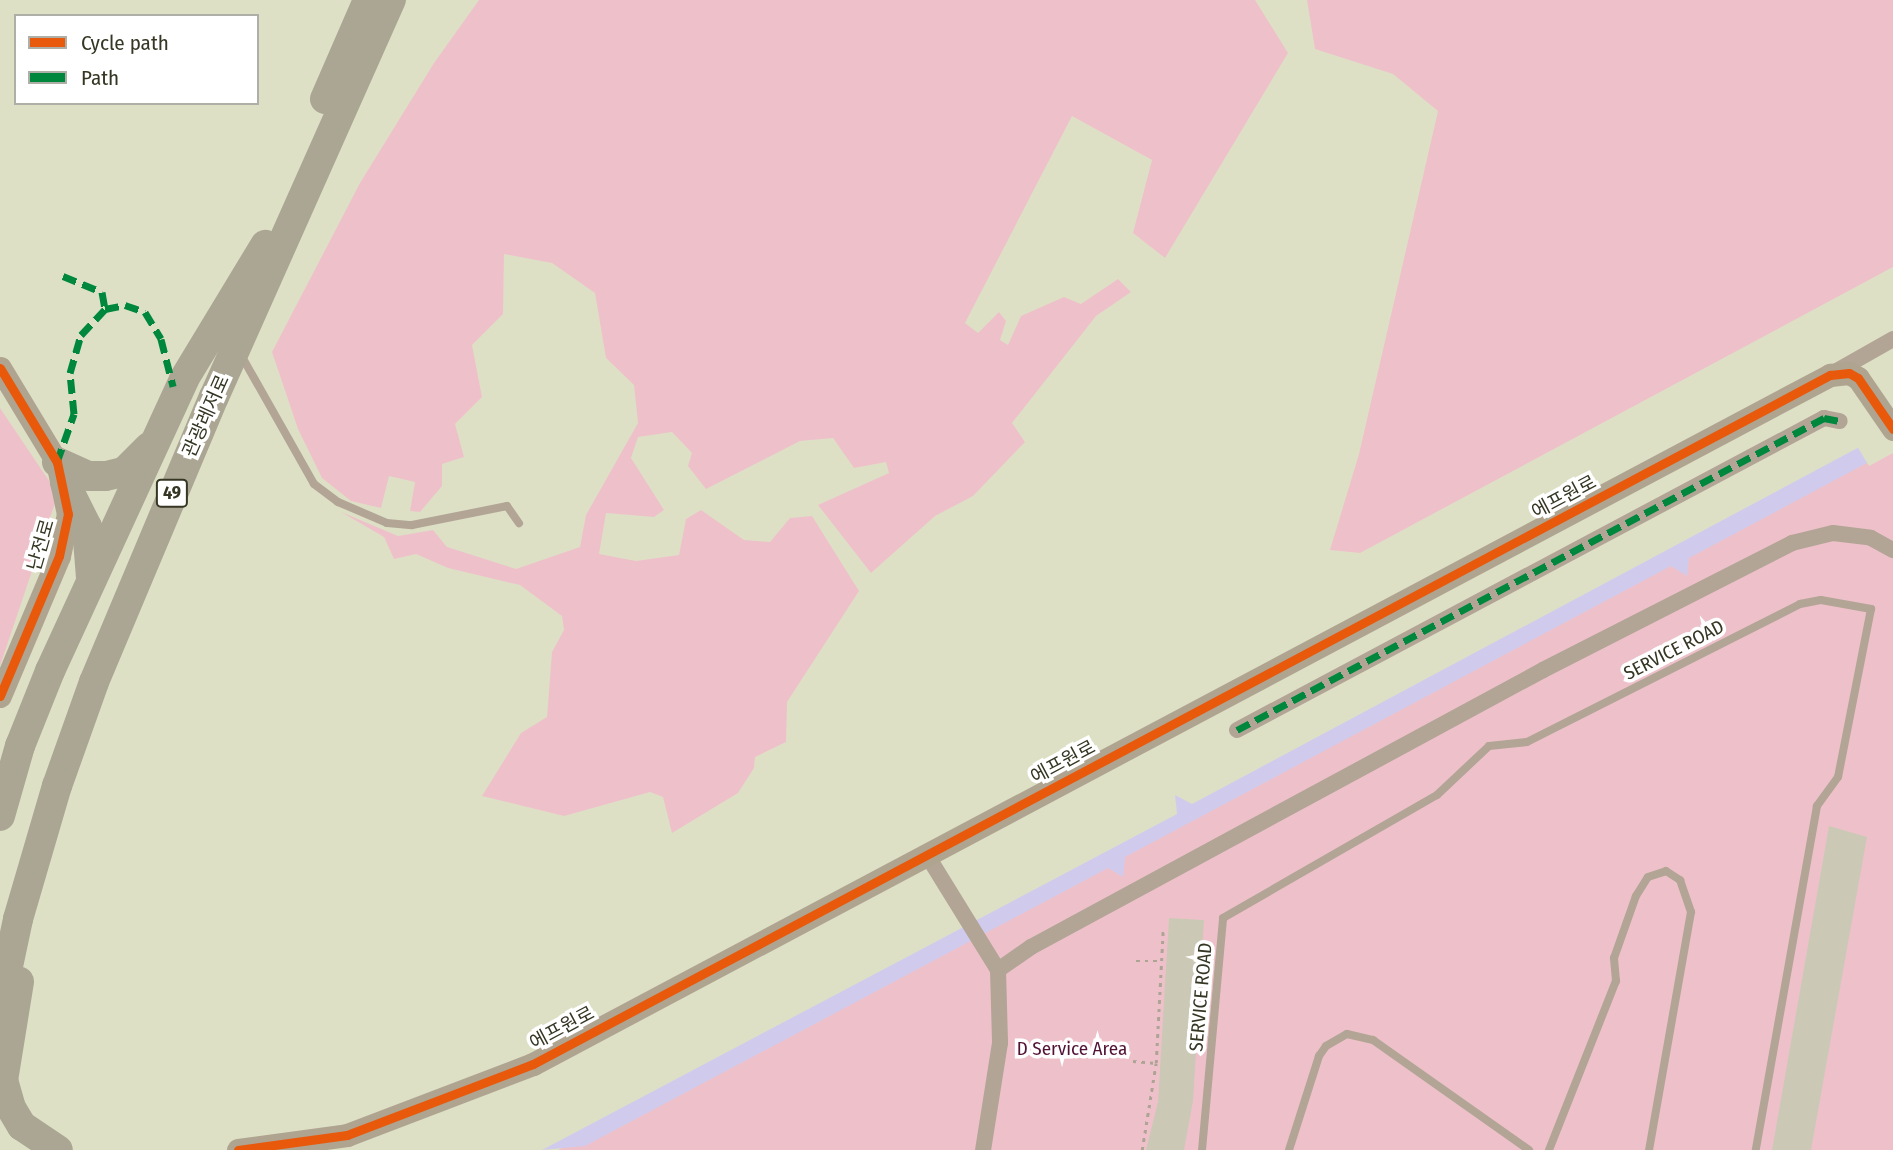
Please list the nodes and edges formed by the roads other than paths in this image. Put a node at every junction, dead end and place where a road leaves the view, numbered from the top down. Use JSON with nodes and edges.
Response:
{"nodes":[{"id":1,"x":368,"y":0,"type":"edge"},
{"id":2,"x":391,"y":0,"type":"edge"},
{"id":3,"x":265,"y":245,"type":"junction"},
{"id":4,"x":1893,"y":338,"type":"edge"},
{"id":5,"x":236,"y":348,"type":"junction"},
{"id":6,"x":0,"y":368,"type":"edge"},
{"id":7,"x":1830,"y":375,"type":"junction"},
{"id":8,"x":1840,"y":421,"type":"dead end"},
{"id":9,"x":1893,"y":429,"type":"edge"},
{"id":10,"x":200,"y":430,"type":"junction"},
{"id":11,"x":158,"y":436,"type":"junction"},
{"id":12,"x":61,"y":472,"type":"junction"},
{"id":13,"x":519,"y":523,"type":"dead end"},
{"id":14,"x":1893,"y":550,"type":"edge"},
{"id":15,"x":91,"y":583,"type":"junction"},
{"id":16,"x":0,"y":696,"type":"edge"},
{"id":17,"x":1237,"y":730,"type":"dead end"},
{"id":18,"x":0,"y":816,"type":"edge"},
{"id":19,"x":927,"y":855,"type":"junction"},
{"id":20,"x":0,"y":910,"type":"edge"},
{"id":21,"x":998,"y":970,"type":"junction"},
{"id":22,"x":0,"y":1004,"type":"edge"},
{"id":23,"x":2,"y":1089,"type":"edge"},
{"id":24,"x":348,"y":1142,"type":"edge"},
{"id":25,"x":58,"y":1150,"type":"edge"},
{"id":26,"x":237,"y":1150,"type":"edge"},
{"id":27,"x":984,"y":1150,"type":"edge"},
{"id":28,"x":1202,"y":1150,"type":"edge"},
{"id":29,"x":1289,"y":1150,"type":"edge"},
{"id":30,"x":1529,"y":1150,"type":"edge"},
{"id":31,"x":1549,"y":1150,"type":"edge"},
{"id":32,"x":1649,"y":1150,"type":"edge"},
{"id":33,"x":1756,"y":1150,"type":"edge"}],
"edges":[{"from":1,"to":3,"type":"highway","name":"관광레저로","number":"49"},
{"from":2,"to":5,"type":"highway","name":"관광레저로","number":"49"},
{"from":3,"to":11,"type":"highway"},
{"from":3,"to":20,"type":"highway","name":"관광레저로","number":"49"},
{"from":4,"to":7,"type":"street"},
{"from":5,"to":10,"type":"highway","name":"관광레저로","number":"49"},
{"from":5,"to":13,"type":"lane"},
{"from":6,"to":12,"type":"street","name":"난전로"},
{"from":7,"to":9,"type":"street"},
{"from":7,"to":19,"type":"street","name":"에프원로"},
{"from":8,"to":17,"type":"street"},
{"from":10,"to":22,"type":"highway","name":"관광레저로","number":"49"},
{"from":10,"to":23,"type":"highway"},
{"from":11,"to":12,"type":"highway"},
{"from":11,"to":15,"type":"highway"},
{"from":12,"to":15,"type":"highway"},
{"from":12,"to":16,"type":"street","name":"난전로"},
{"from":14,"to":21,"type":"street"},
{"from":15,"to":18,"type":"highway"},
{"from":19,"to":21,"type":"street"},
{"from":19,"to":24,"type":"street","name":"에프원로"},
{"from":21,"to":27,"type":"street"},
{"from":23,"to":25,"type":"highway"},
{"from":24,"to":26,"type":"street","name":"에프원로"},
{"from":28,"to":33,"type":"lane","name":"SERVICE ROAD"},
{"from":29,"to":30,"type":"lane"},
{"from":31,"to":32,"type":"lane"}]}
